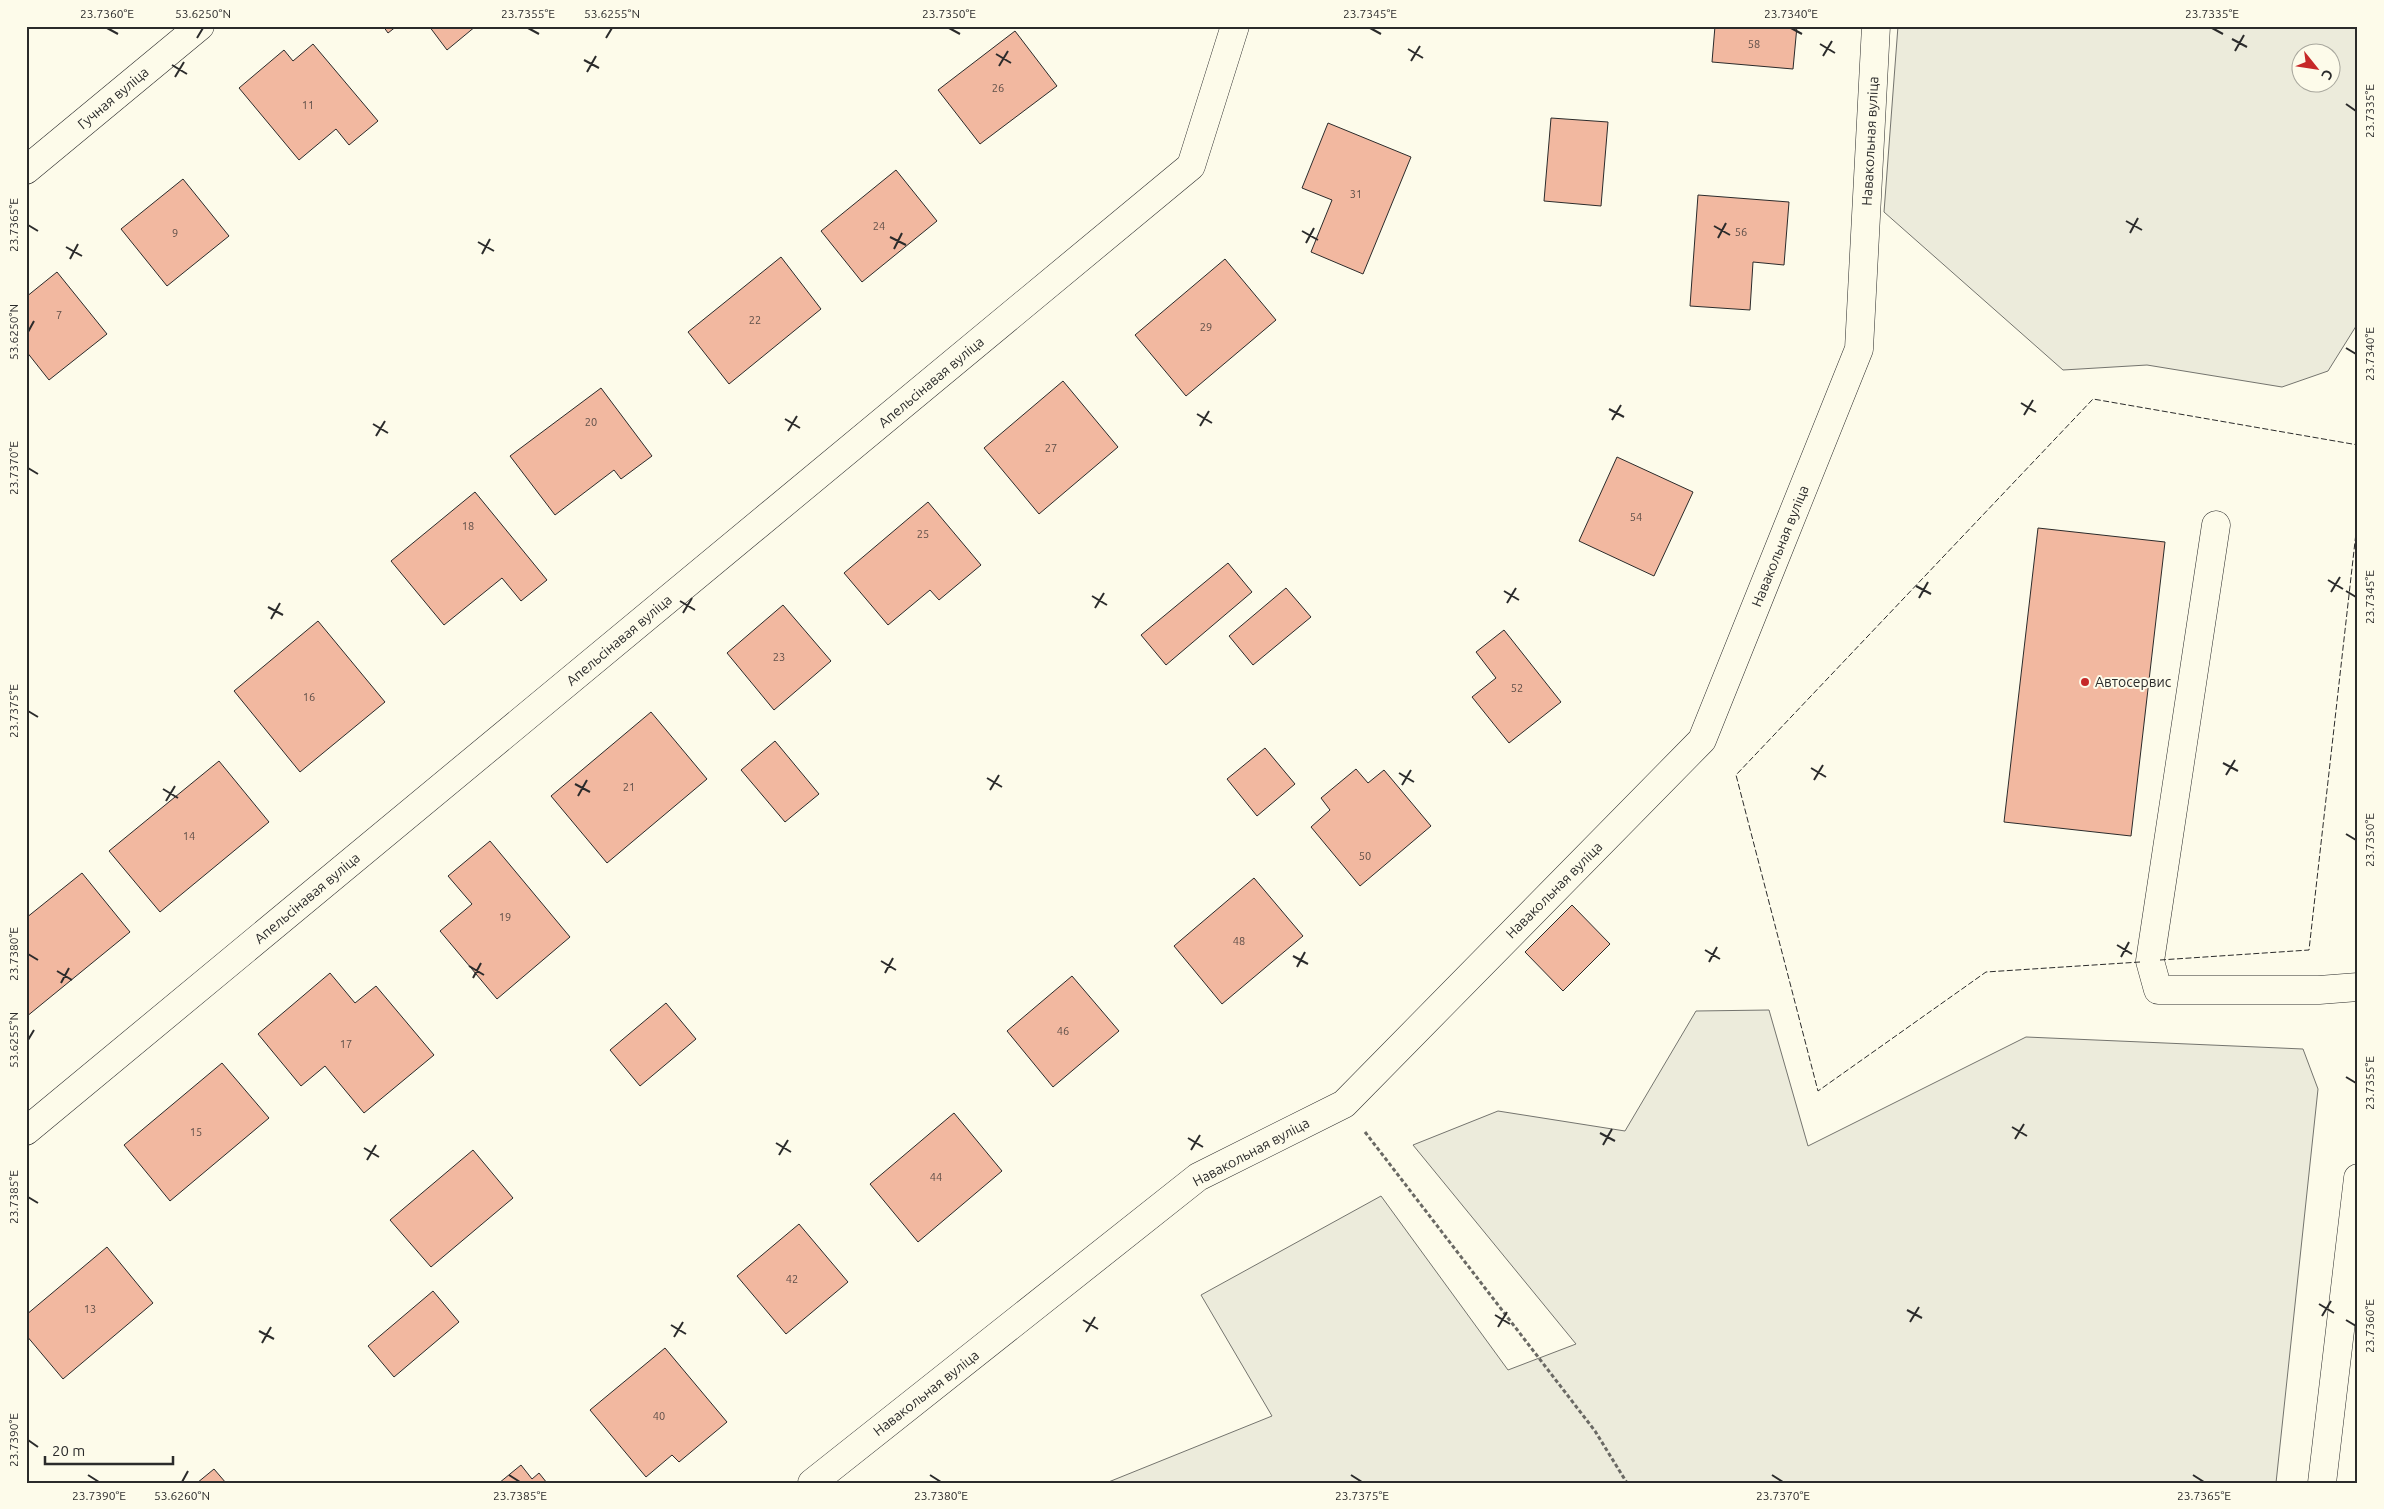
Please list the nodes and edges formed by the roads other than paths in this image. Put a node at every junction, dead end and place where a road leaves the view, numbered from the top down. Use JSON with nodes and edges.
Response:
{"nodes":[{"id":1,"x":200,"y":26,"type":"edge"},
{"id":2,"x":1234,"y":26,"type":"edge"},
{"id":3,"x":1876,"y":26,"type":"edge"},
{"id":4,"x":26,"y":170,"type":"edge"},
{"id":5,"x":2216,"y":525,"type":"dead end"},
{"id":6,"x":2358,"y":987,"type":"edge"},
{"id":7,"x":26,"y":1131,"type":"edge"},
{"id":8,"x":2358,"y":1178,"type":"edge"},
{"id":9,"x":812,"y":1483,"type":"edge"},
{"id":10,"x":2322,"y":1483,"type":"edge"}],
"edges":[{"from":1,"to":4,"type":"street","name":"Гучная вуліца"},
{"from":2,"to":7,"type":"street","name":"Апельсінавая вуліца"},
{"from":3,"to":9,"type":"street","name":"Навакольная вуліца"},
{"from":5,"to":6,"type":"street"},
{"from":8,"to":10,"type":"street"}]}
